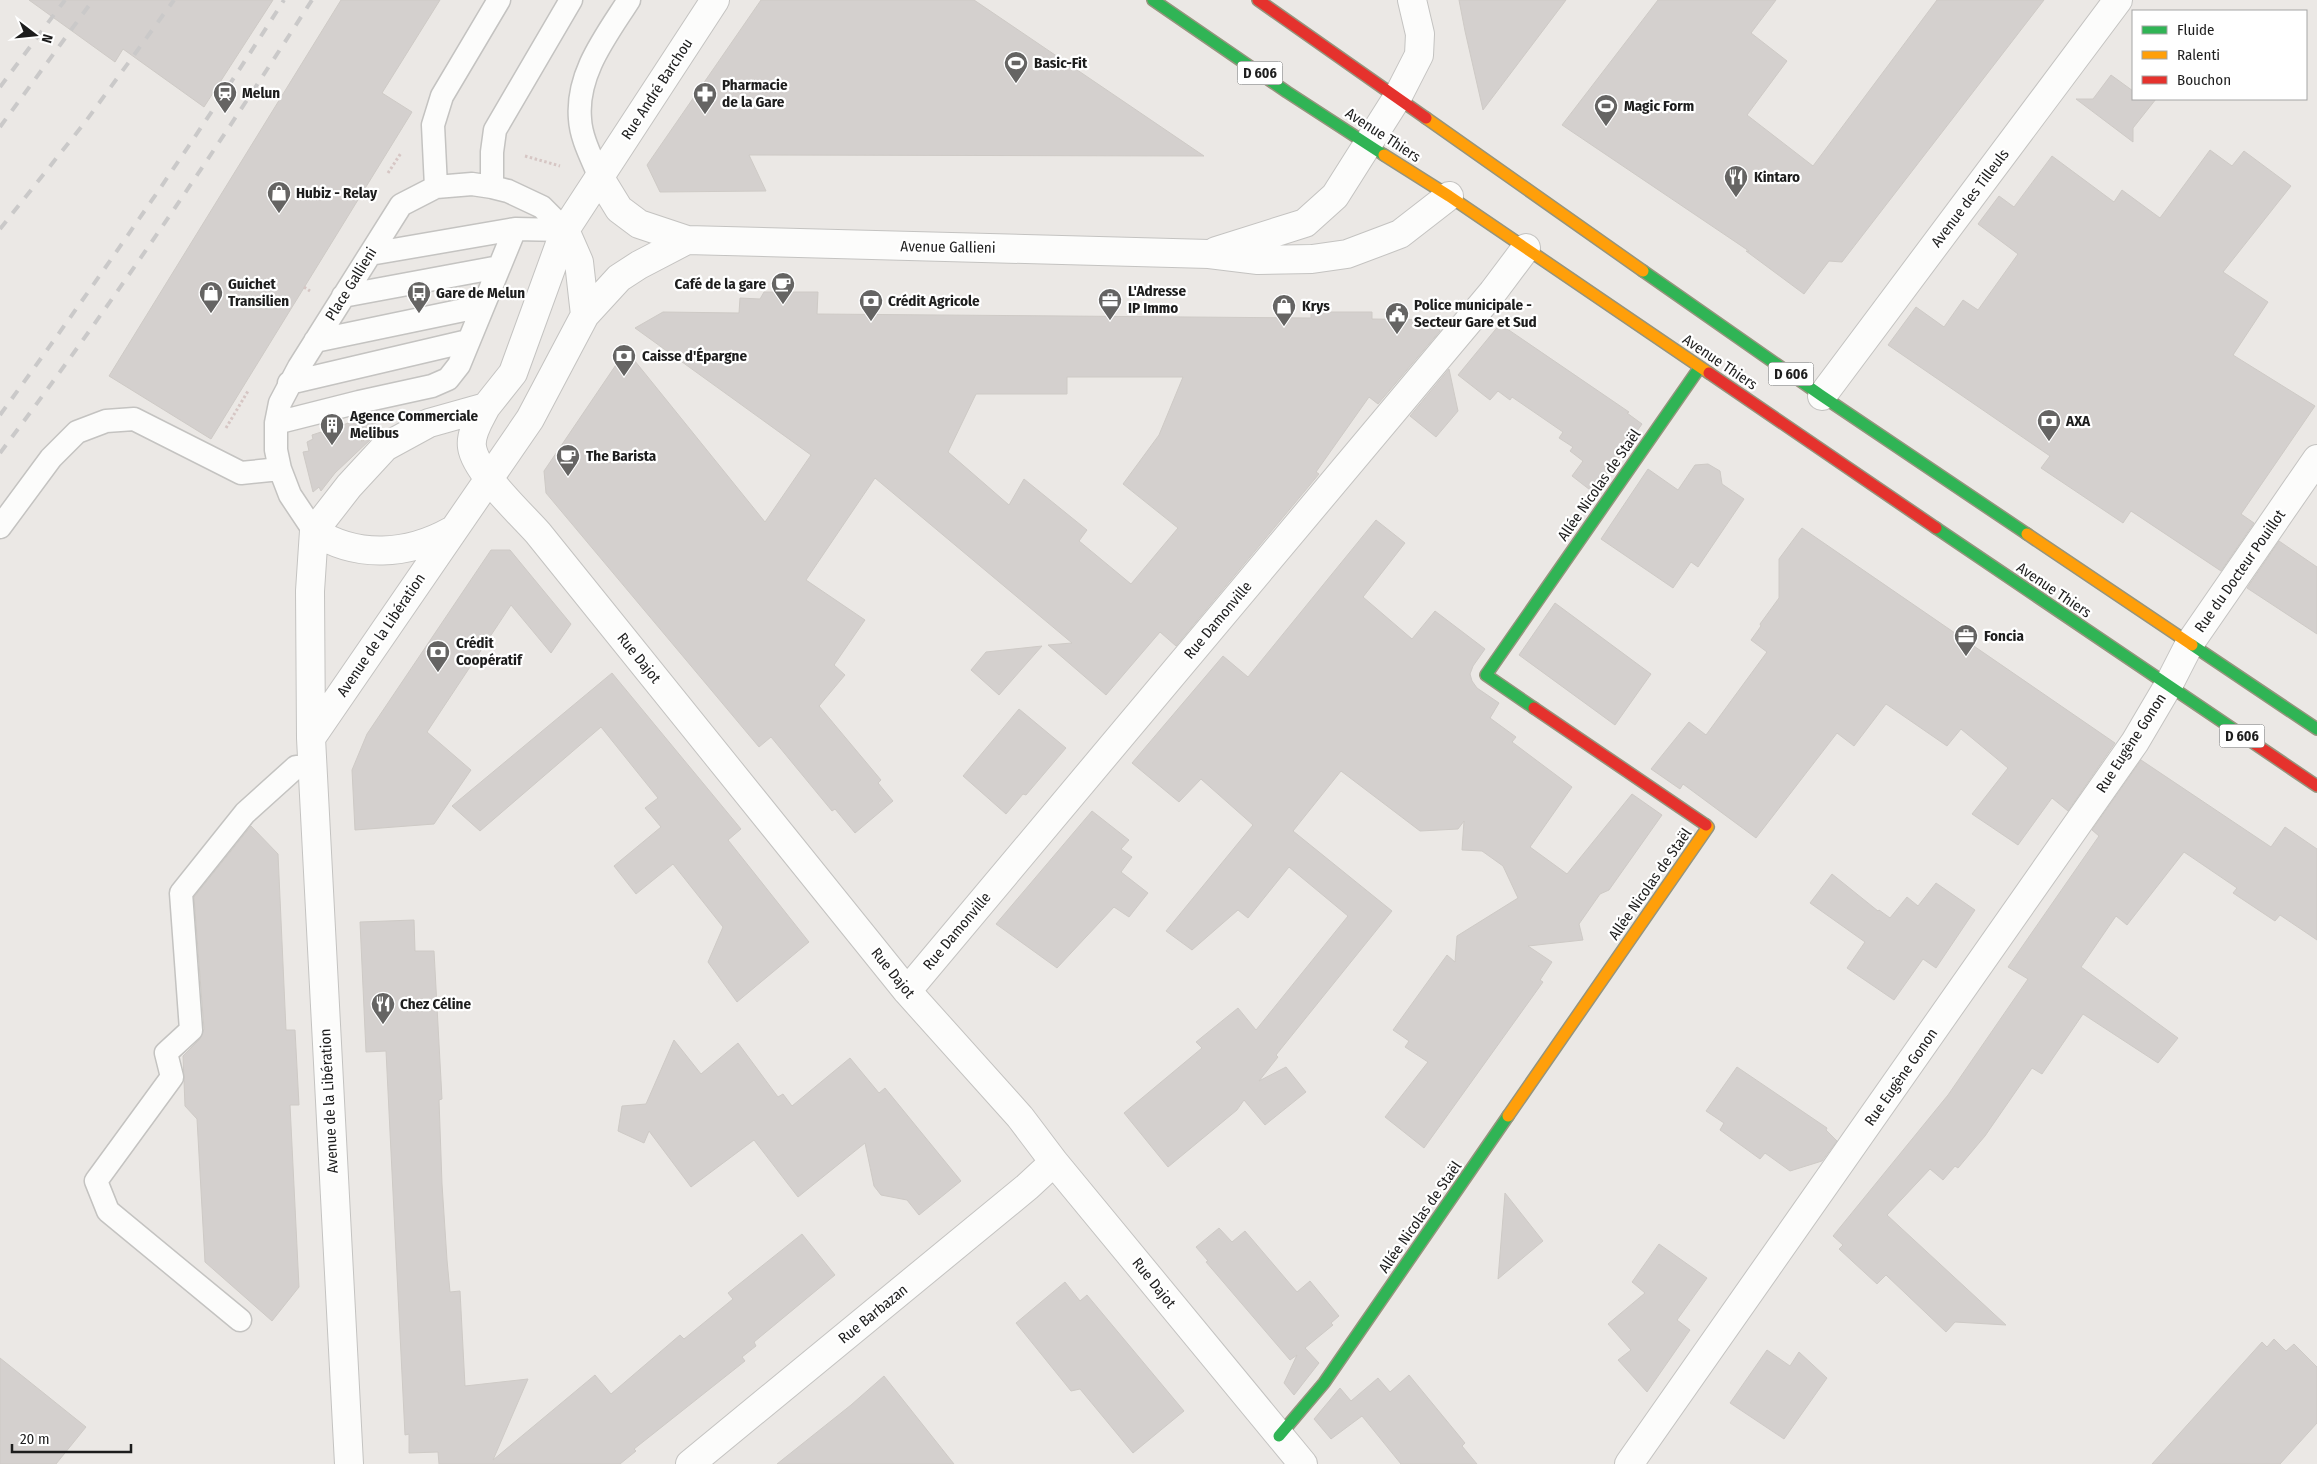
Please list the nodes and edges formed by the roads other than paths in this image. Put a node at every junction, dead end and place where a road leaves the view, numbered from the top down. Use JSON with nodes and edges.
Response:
{"nodes":[{"id":1,"x":499,"y":0,"type":"edge"},
{"id":2,"x":571,"y":0,"type":"edge"},
{"id":3,"x":629,"y":0,"type":"edge"},
{"id":4,"x":715,"y":0,"type":"edge"},
{"id":5,"x":1153,"y":0,"type":"edge"},
{"id":6,"x":1258,"y":0,"type":"edge"},
{"id":7,"x":1412,"y":0,"type":"edge"},
{"id":8,"x":2118,"y":0,"type":"edge"},
{"id":9,"x":1397,"y":98,"type":"junction"},
{"id":10,"x":1369,"y":144,"type":"junction"},
{"id":11,"x":600,"y":178,"type":"junction"},
{"id":12,"x":492,"y":186,"type":"junction"},
{"id":13,"x":436,"y":187,"type":"junction"},
{"id":14,"x":1449,"y":196,"type":"junction"},
{"id":15,"x":1305,"y":223,"type":"junction"},
{"id":16,"x":516,"y":228,"type":"junction"},
{"id":17,"x":565,"y":230,"type":"junction"},
{"id":18,"x":687,"y":240,"type":"junction"},
{"id":19,"x":1526,"y":248,"type":"junction"},
{"id":20,"x":370,"y":254,"type":"junction"},
{"id":21,"x":1209,"y":254,"type":"junction"},
{"id":22,"x":1347,"y":254,"type":"junction"},
{"id":23,"x":499,"y":267,"type":"junction"},
{"id":24,"x":343,"y":296,"type":"junction"},
{"id":25,"x":483,"y":306,"type":"junction"},
{"id":26,"x":585,"y":315,"type":"junction"},
{"id":27,"x":315,"y":341,"type":"junction"},
{"id":28,"x":468,"y":341,"type":"junction"},
{"id":29,"x":1700,"y":367,"type":"junction"},
{"id":30,"x":289,"y":383,"type":"junction"},
{"id":31,"x":1822,"y":396,"type":"junction"},
{"id":32,"x":486,"y":407,"type":"junction"},
{"id":33,"x":276,"y":424,"type":"junction"},
{"id":34,"x":2317,"y":458,"type":"edge"},
{"id":35,"x":280,"y":470,"type":"junction"},
{"id":36,"x":489,"y":478,"type":"junction"},
{"id":37,"x":0,"y":527,"type":"edge"},
{"id":38,"x":314,"y":531,"type":"junction"},
{"id":39,"x":451,"y":531,"type":"junction"},
{"id":40,"x":2190,"y":643,"type":"junction"},
{"id":41,"x":2168,"y":686,"type":"junction"},
{"id":42,"x":2317,"y":729,"type":"edge"},
{"id":43,"x":311,"y":738,"type":"junction"},
{"id":44,"x":312,"y":767,"type":"junction"},
{"id":45,"x":2317,"y":786,"type":"edge"},
{"id":46,"x":907,"y":991,"type":"junction"},
{"id":47,"x":1054,"y":1162,"type":"junction"},
{"id":48,"x":240,"y":1320,"type":"dead end"},
{"id":49,"x":1279,"y":1436,"type":"junction"},
{"id":50,"x":349,"y":1464,"type":"edge"},
{"id":51,"x":690,"y":1464,"type":"edge"},
{"id":52,"x":1303,"y":1464,"type":"edge"},
{"id":53,"x":1630,"y":1464,"type":"edge"}],
"edges":[{"from":1,"to":13,"type":"lane"},
{"from":2,"to":12,"type":"lane"},
{"from":3,"to":11,"type":"lane"},
{"from":4,"to":11,"type":"street","name":"Rue André Barchou"},
{"from":5,"to":10,"type":"main road","name":"Avenue Thiers","number":"D 606"},
{"from":6,"to":9,"type":"main road","name":"Avenue Thiers","number":"D 606"},
{"from":7,"to":9,"type":"street","name":"Avenue Gallieni"},
{"from":8,"to":31,"type":"street","name":"Avenue des Tilleuls"},
{"from":9,"to":10,"type":"street","name":"Avenue Gallieni"},
{"from":9,"to":31,"type":"main road","name":"Avenue Thiers","number":"D 606"},
{"from":10,"to":14,"type":"main road","name":"Avenue Thiers","number":"D 606"},
{"from":10,"to":15,"type":"street","name":"Avenue Gallieni"},
{"from":11,"to":17,"type":"street"},
{"from":11,"to":18,"type":"street","name":"Avenue Gallieni"},
{"from":12,"to":13,"type":"lane","name":"Place Gallieni"},
{"from":12,"to":17,"type":"lane","name":"Place Gallieni"},
{"from":13,"to":20,"type":"lane","name":"Place Gallieni"},
{"from":14,"to":19,"type":"main road","name":"Avenue Thiers","number":"D 606"},
{"from":14,"to":22,"type":"street","name":"Avenue Gallieni"},
{"from":15,"to":21,"type":"street","name":"Avenue Gallieni"},
{"from":15,"to":22,"type":"street"},
{"from":16,"to":17,"type":"lane"},
{"from":16,"to":20,"type":"lane"},
{"from":16,"to":23,"type":"lane"},
{"from":17,"to":26,"type":"street","name":"Place Gallieni"},
{"from":17,"to":32,"type":"street"},
{"from":18,"to":21,"type":"street","name":"Avenue Gallieni"},
{"from":18,"to":26,"type":"street","name":"Avenue Gallieni"},
{"from":19,"to":29,"type":"main road","name":"Avenue Thiers","number":"D 606"},
{"from":19,"to":46,"type":"street","name":"Rue Damonville"},
{"from":20,"to":24,"type":"lane","name":"Place Gallieni"},
{"from":21,"to":22,"type":"street","name":"Avenue Gallieni"},
{"from":23,"to":24,"type":"lane"},
{"from":23,"to":25,"type":"lane"},
{"from":24,"to":27,"type":"lane","name":"Place Gallieni"},
{"from":25,"to":27,"type":"lane"},
{"from":25,"to":28,"type":"lane"},
{"from":26,"to":36,"type":"street","name":"Place Gallieni"},
{"from":27,"to":30,"type":"lane","name":"Place Gallieni"},
{"from":28,"to":30,"type":"lane"},
{"from":28,"to":33,"type":"lane"},
{"from":29,"to":41,"type":"main road","name":"Avenue Thiers","number":"D 606"},
{"from":29,"to":49,"type":"main road","name":"Allée Nicolas de Staël"},
{"from":30,"to":33,"type":"lane","name":"Place Gallieni"},
{"from":31,"to":40,"type":"main road","name":"Avenue Thiers","number":"D 606"},
{"from":32,"to":36,"type":"street"},
{"from":32,"to":38,"type":"street"},
{"from":33,"to":35,"type":"lane","name":"Place Gallieni"},
{"from":34,"to":40,"type":"street","name":"Rue du Docteur Pouillot"},
{"from":35,"to":37,"type":"lane"},
{"from":35,"to":38,"type":"lane","name":"Place Gallieni"},
{"from":36,"to":39,"type":"street","name":"Place Gallieni"},
{"from":36,"to":46,"type":"street","name":"Rue Dajot"},
{"from":38,"to":39,"type":"street","name":"Place Gallieni"},
{"from":38,"to":43,"type":"street","name":"Avenue de la Libération"},
{"from":39,"to":43,"type":"street","name":"Avenue de la Libération"},
{"from":40,"to":41,"type":"street","name":"Rue du Docteur Pouillot"},
{"from":40,"to":42,"type":"main road","name":"Avenue Thiers","number":"D 606"},
{"from":41,"to":45,"type":"main road","name":"Avenue Thiers","number":"D 606"},
{"from":41,"to":53,"type":"street","name":"Rue Eugène Gonon"},
{"from":43,"to":44,"type":"street","name":"Avenue de la Libération"},
{"from":44,"to":48,"type":"lane"},
{"from":44,"to":50,"type":"street","name":"Avenue de la Libération"},
{"from":46,"to":47,"type":"street","name":"Rue Dajot"},
{"from":47,"to":49,"type":"street","name":"Rue Dajot"},
{"from":47,"to":51,"type":"street","name":"Rue Barbazan"},
{"from":49,"to":52,"type":"street","name":"Rue Dajot"}]}
